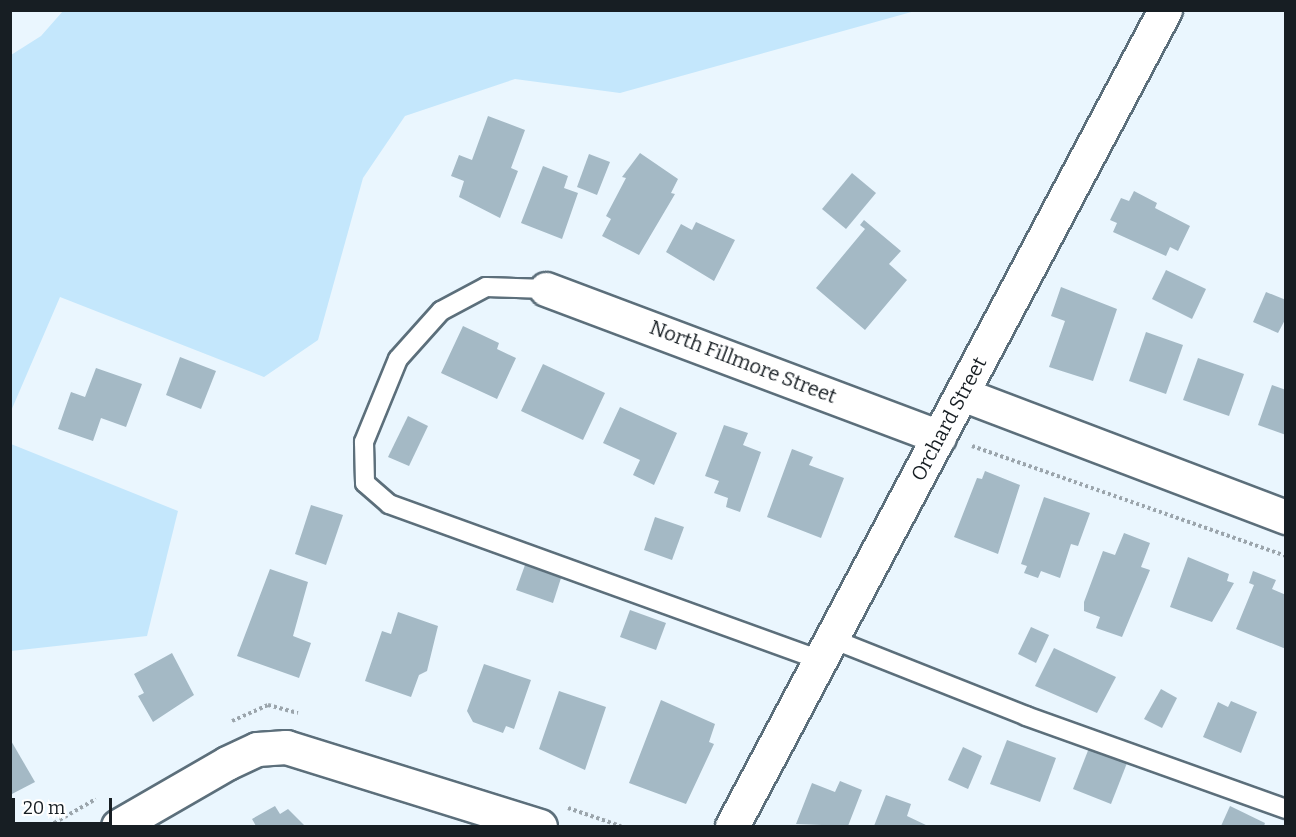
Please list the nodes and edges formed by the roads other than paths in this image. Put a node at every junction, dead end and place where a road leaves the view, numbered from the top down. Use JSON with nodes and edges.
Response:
{"nodes":[{"id":1,"x":1165,"y":10,"type":"edge"},
{"id":2,"x":546,"y":289,"type":"joint"},
{"id":3,"x":962,"y":394,"type":"junction"},
{"id":4,"x":952,"y":447,"type":"junction"},
{"id":5,"x":1286,"y":517,"type":"edge"},
{"id":6,"x":826,"y":650,"type":"junction"},
{"id":7,"x":1286,"y":809,"type":"edge"},
{"id":8,"x":118,"y":826,"type":"edge"},
{"id":9,"x":540,"y":826,"type":"edge"},
{"id":10,"x":732,"y":826,"type":"edge"}],
"edges":[{"from":1,"to":3,"type":"street","name":"Orchard Street"},
{"from":2,"to":4,"type":"street","name":"North Fillmore Street"},
{"from":2,"to":6,"type":"lane"},
{"from":3,"to":4,"type":"street","name":"Orchard Street"},
{"from":3,"to":5,"type":"street"},
{"from":4,"to":6,"type":"street","name":"Orchard Street"},
{"from":6,"to":7,"type":"lane"},
{"from":6,"to":10,"type":"street","name":"Orchard Street"},
{"from":8,"to":9,"type":"street"}]}
